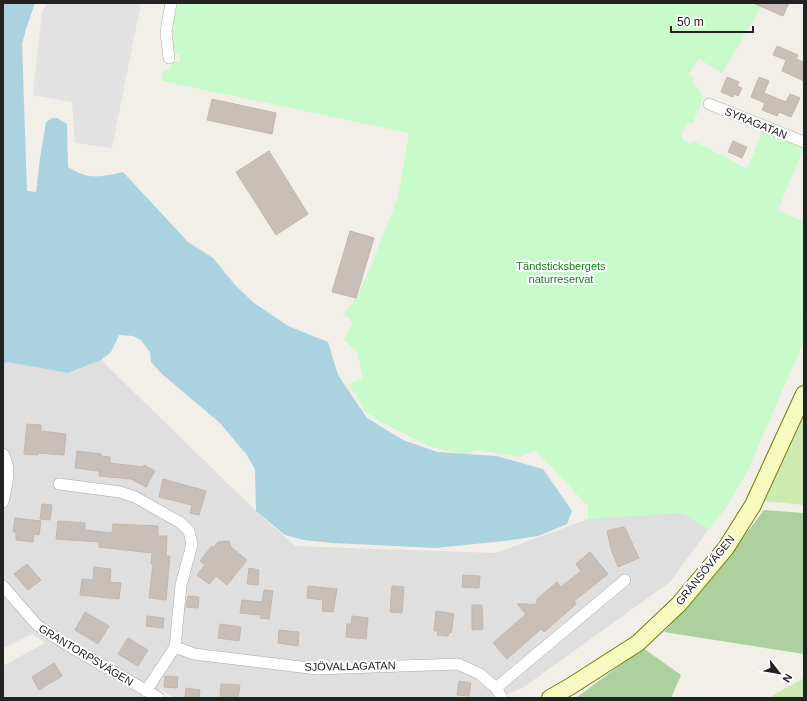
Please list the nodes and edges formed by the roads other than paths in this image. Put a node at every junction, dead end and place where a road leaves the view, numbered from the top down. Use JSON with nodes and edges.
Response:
{"nodes":[{"id":1,"x":171,"y":3,"type":"edge"},
{"id":2,"x":169,"y":58,"type":"dead end"},
{"id":3,"x":709,"y":104,"type":"dead end"},
{"id":4,"x":804,"y":142,"type":"edge"},
{"id":5,"x":804,"y":394,"type":"edge"},
{"id":6,"x":3,"y":454,"type":"edge"},
{"id":7,"x":59,"y":484,"type":"dead end"},
{"id":8,"x":3,"y":502,"type":"edge"},
{"id":9,"x":625,"y":580,"type":"dead end"},
{"id":10,"x":3,"y":586,"type":"edge"},
{"id":11,"x":175,"y":647,"type":"junction"},
{"id":12,"x":496,"y":688,"type":"junction"},
{"id":13,"x":146,"y":690,"type":"junction"},
{"id":14,"x":159,"y":698,"type":"edge"},
{"id":15,"x":502,"y":698,"type":"edge"},
{"id":16,"x":550,"y":698,"type":"edge"}],
"edges":[{"from":1,"to":2,"type":"street"},
{"from":3,"to":4,"type":"street","name":"SYRAGATAN"},
{"from":5,"to":16,"type":"street","name":"GRÄNSÖVÄGEN"},
{"from":6,"to":8,"type":"street"},
{"from":7,"to":11,"type":"street"},
{"from":9,"to":12,"type":"street"},
{"from":10,"to":13,"type":"street","name":"GRANTORPSVÄGEN"},
{"from":11,"to":12,"type":"street","name":"SJÖVALLAGATAN"},
{"from":11,"to":13,"type":"street"},
{"from":12,"to":15,"type":"street","name":"SJÖVALLAGATAN"},
{"from":13,"to":14,"type":"street","name":"GRANTORPSVÄGEN"}]}
